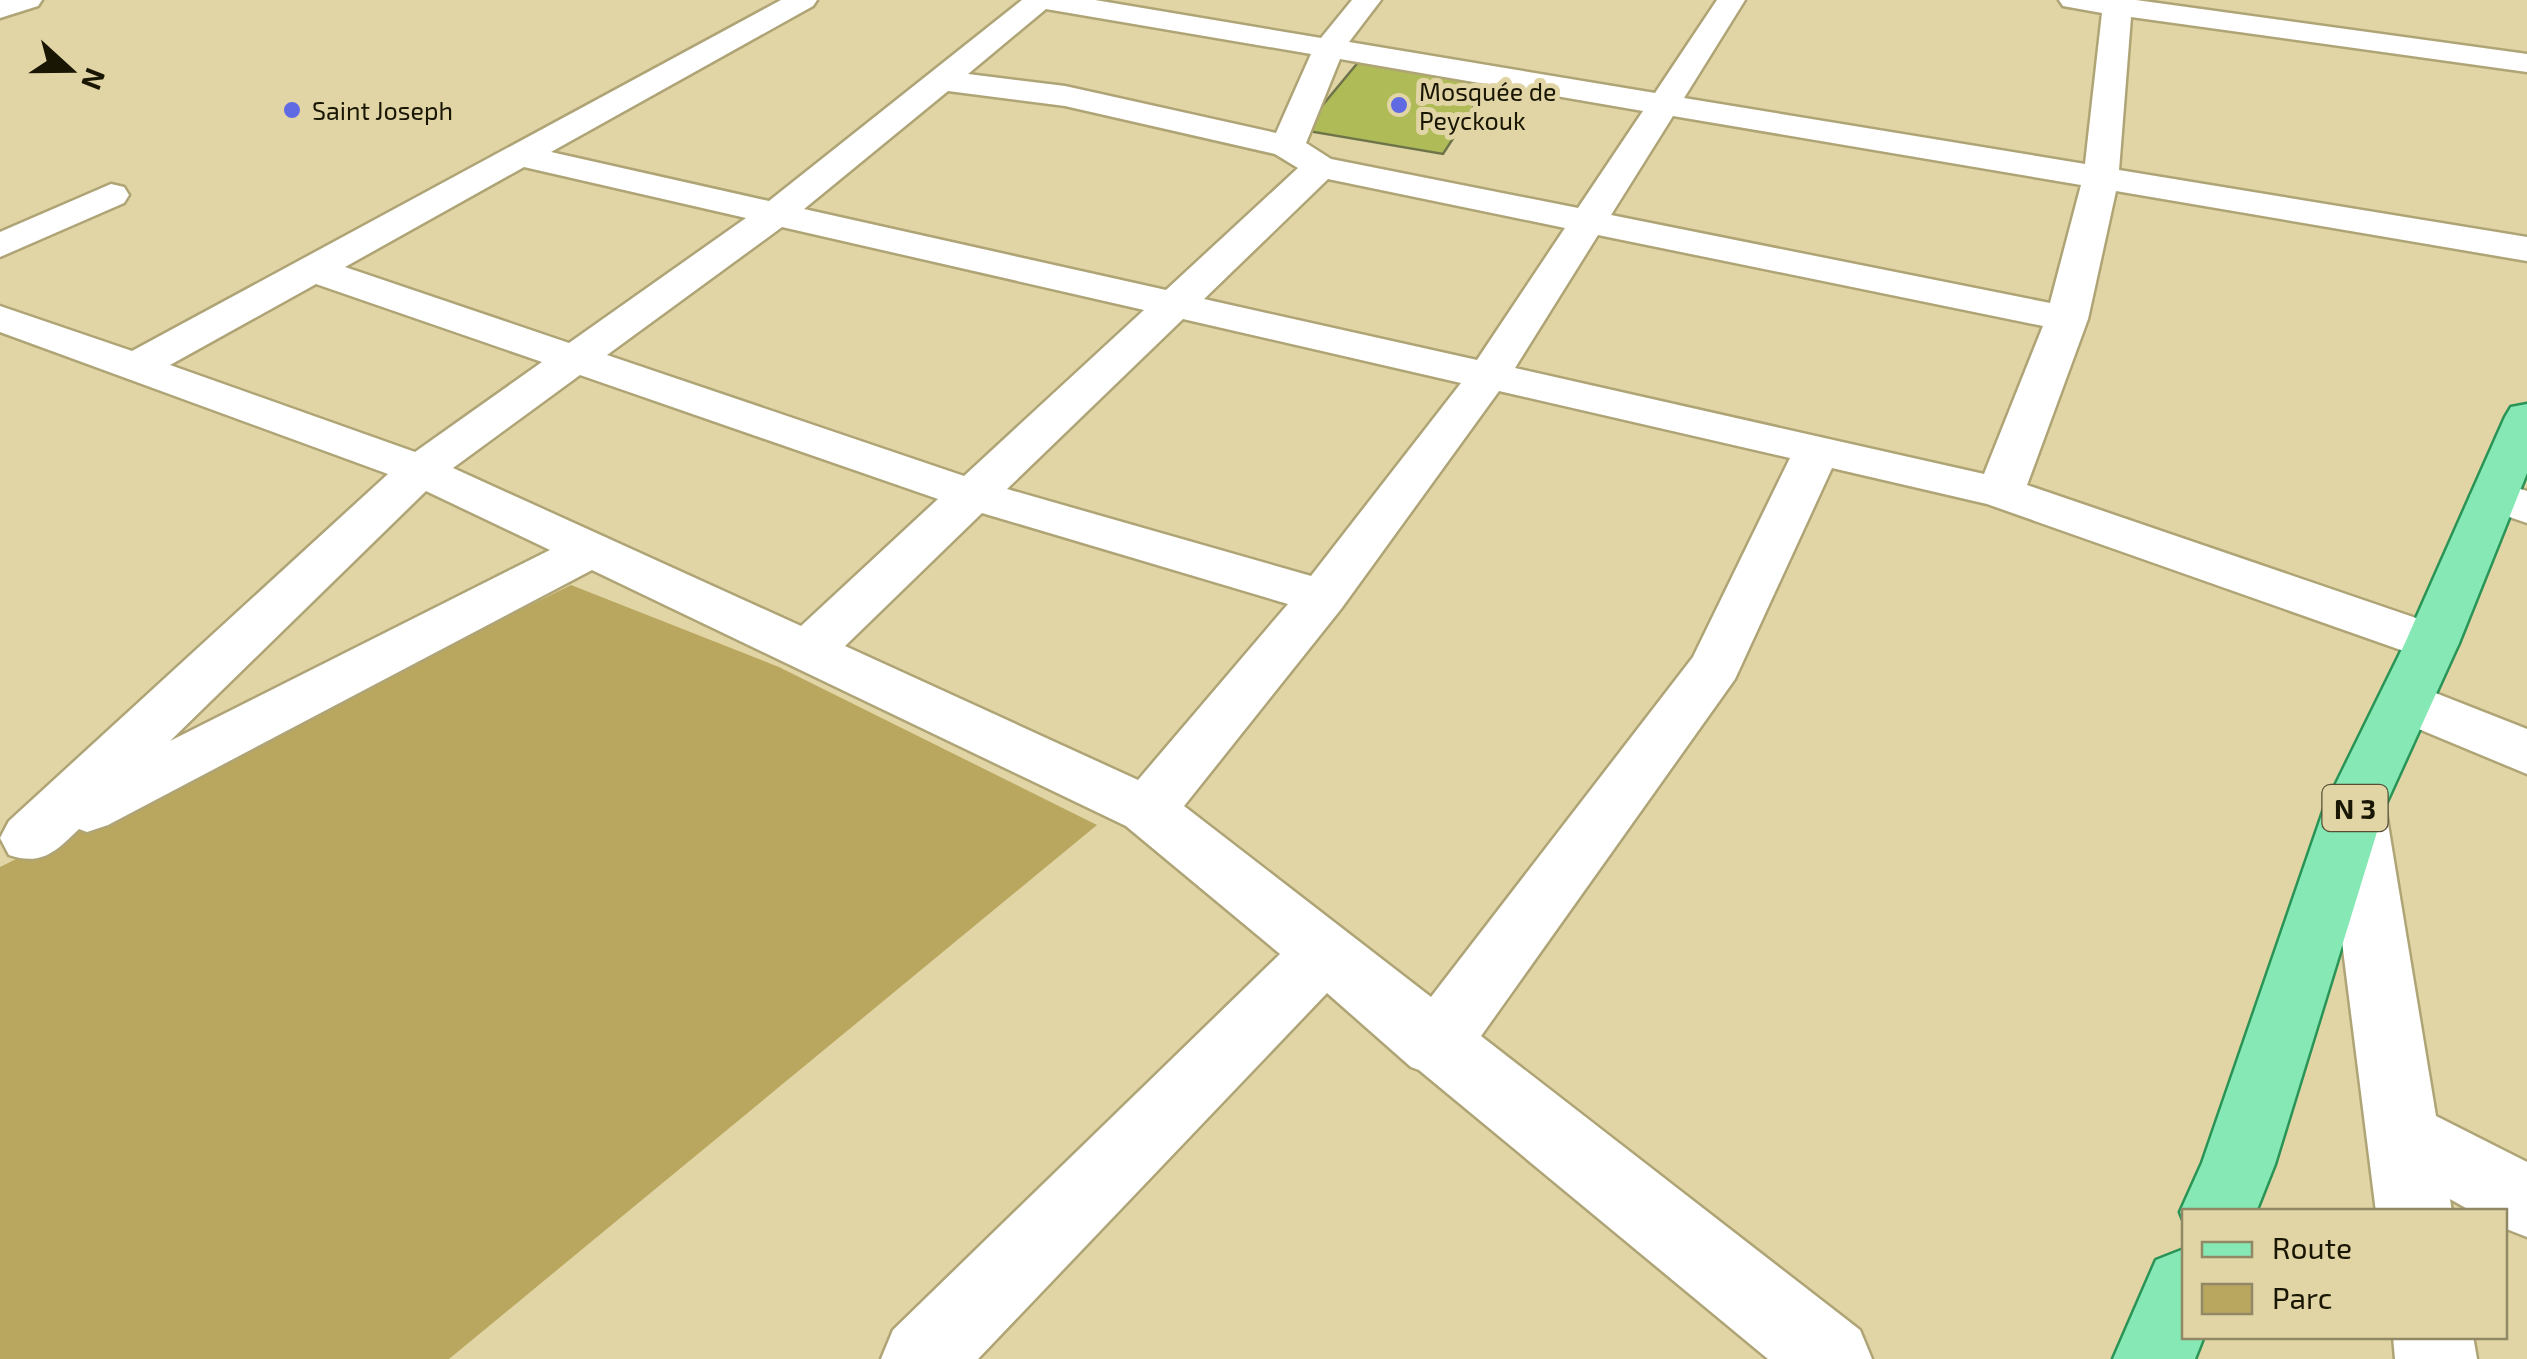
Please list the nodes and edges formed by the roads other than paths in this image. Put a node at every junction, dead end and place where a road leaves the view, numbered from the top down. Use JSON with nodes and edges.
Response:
{"nodes":[{"id":1,"x":28,"y":0,"type":"edge"},
{"id":2,"x":803,"y":0,"type":"edge"},
{"id":3,"x":1041,"y":0,"type":"edge"},
{"id":4,"x":1367,"y":0,"type":"edge"},
{"id":5,"x":1731,"y":0,"type":"edge"},
{"id":6,"x":2073,"y":0,"type":"edge"},
{"id":7,"x":2118,"y":3,"type":"edge"},
{"id":8,"x":1119,"y":6,"type":"edge"},
{"id":9,"x":0,"y":10,"type":"edge"},
{"id":10,"x":1329,"y":48,"type":"junction"},
{"id":11,"x":2527,"y":64,"type":"edge"},
{"id":12,"x":942,"y":80,"type":"junction"},
{"id":13,"x":1664,"y":103,"type":"junction"},
{"id":14,"x":520,"y":156,"type":"junction"},
{"id":15,"x":1304,"y":156,"type":"junction"},
{"id":16,"x":2101,"y":177,"type":"junction"},
{"id":17,"x":111,"y":194,"type":"dead end"},
{"id":18,"x":776,"y":214,"type":"junction"},
{"id":19,"x":1588,"y":222,"type":"junction"},
{"id":20,"x":0,"y":246,"type":"edge"},
{"id":21,"x":2527,"y":249,"type":"edge"},
{"id":22,"x":312,"y":270,"type":"junction"},
{"id":23,"x":1174,"y":305,"type":"junction"},
{"id":24,"x":0,"y":318,"type":"edge"},
{"id":25,"x":2067,"y":319,"type":"junction"},
{"id":26,"x":575,"y":359,"type":"junction"},
{"id":27,"x":135,"y":367,"type":"junction"},
{"id":28,"x":1487,"y":378,"type":"junction"},
{"id":29,"x":2527,"y":418,"type":"edge"},
{"id":30,"x":1816,"y":453,"type":"junction"},
{"id":31,"x":420,"y":470,"type":"junction"},
{"id":32,"x":2001,"y":492,"type":"junction"},
{"id":33,"x":972,"y":495,"type":"junction"},
{"id":34,"x":2510,"y":502,"type":"edge"},
{"id":35,"x":590,"y":550,"type":"junction"},
{"id":36,"x":1323,"y":597,"type":"junction"},
{"id":37,"x":2432,"y":643,"type":"junction"},
{"id":38,"x":807,"y":651,"type":"junction"},
{"id":39,"x":2405,"y":700,"type":"junction"},
{"id":40,"x":2527,"y":753,"type":"edge"},
{"id":41,"x":2355,"y":806,"type":"junction"},
{"id":42,"x":1147,"y":810,"type":"junction"},
{"id":43,"x":16,"y":846,"type":"edge"},
{"id":44,"x":1324,"y":954,"type":"junction"},
{"id":45,"x":1436,"y":1045,"type":"junction"},
{"id":46,"x":2403,"y":1136,"type":"junction"},
{"id":47,"x":2527,"y":1201,"type":"edge"},
{"id":48,"x":2219,"y":1209,"type":"edge"},
{"id":49,"x":2414,"y":1209,"type":"edge"},
{"id":50,"x":2182,"y":1293,"type":"edge"},
{"id":51,"x":922,"y":1359,"type":"edge"},
{"id":52,"x":1831,"y":1359,"type":"edge"},
{"id":53,"x":2154,"y":1359,"type":"edge"}],
"edges":[{"from":1,"to":9,"type":"street"},
{"from":2,"to":14,"type":"street"},
{"from":3,"to":8,"type":"street"},
{"from":3,"to":12,"type":"street"},
{"from":4,"to":10,"type":"street"},
{"from":5,"to":13,"type":"street"},
{"from":6,"to":7,"type":"street"},
{"from":7,"to":11,"type":"street"},
{"from":7,"to":16,"type":"street"},
{"from":8,"to":10,"type":"street"},
{"from":10,"to":13,"type":"street"},
{"from":10,"to":15,"type":"street"},
{"from":12,"to":15,"type":"street"},
{"from":12,"to":18,"type":"street"},
{"from":13,"to":16,"type":"street"},
{"from":13,"to":19,"type":"street"},
{"from":14,"to":18,"type":"street"},
{"from":14,"to":22,"type":"street"},
{"from":15,"to":19,"type":"street"},
{"from":15,"to":23,"type":"street"},
{"from":16,"to":21,"type":"street"},
{"from":16,"to":25,"type":"street"},
{"from":17,"to":20,"type":"street"},
{"from":18,"to":23,"type":"street"},
{"from":18,"to":26,"type":"street"},
{"from":19,"to":25,"type":"street"},
{"from":19,"to":28,"type":"street"},
{"from":22,"to":26,"type":"street"},
{"from":22,"to":27,"type":"street"},
{"from":23,"to":28,"type":"street"},
{"from":23,"to":33,"type":"street"},
{"from":24,"to":27,"type":"street"},
{"from":25,"to":32,"type":"street"},
{"from":26,"to":31,"type":"street"},
{"from":26,"to":33,"type":"street"},
{"from":27,"to":31,"type":"street"},
{"from":28,"to":30,"type":"street"},
{"from":28,"to":36,"type":"street"},
{"from":29,"to":34,"type":"main road","number":"N 3"},
{"from":30,"to":32,"type":"street"},
{"from":30,"to":45,"type":"street"},
{"from":31,"to":35,"type":"street"},
{"from":31,"to":43,"type":"street"},
{"from":32,"to":37,"type":"street"},
{"from":33,"to":36,"type":"street"},
{"from":33,"to":38,"type":"street"},
{"from":34,"to":37,"type":"main road","number":"N 3"},
{"from":35,"to":38,"type":"street"},
{"from":35,"to":43,"type":"street"},
{"from":36,"to":42,"type":"street"},
{"from":37,"to":39,"type":"main road","number":"N 3"},
{"from":38,"to":42,"type":"street"},
{"from":39,"to":40,"type":"street"},
{"from":39,"to":41,"type":"main road","number":"N 3"},
{"from":41,"to":46,"type":"street"},
{"from":41,"to":48,"type":"main road","number":"N 3"},
{"from":42,"to":44,"type":"street"},
{"from":44,"to":45,"type":"street"},
{"from":44,"to":51,"type":"street"},
{"from":45,"to":52,"type":"street"},
{"from":46,"to":47,"type":"street"},
{"from":46,"to":49,"type":"street"},
{"from":50,"to":53,"type":"main road"}]}
